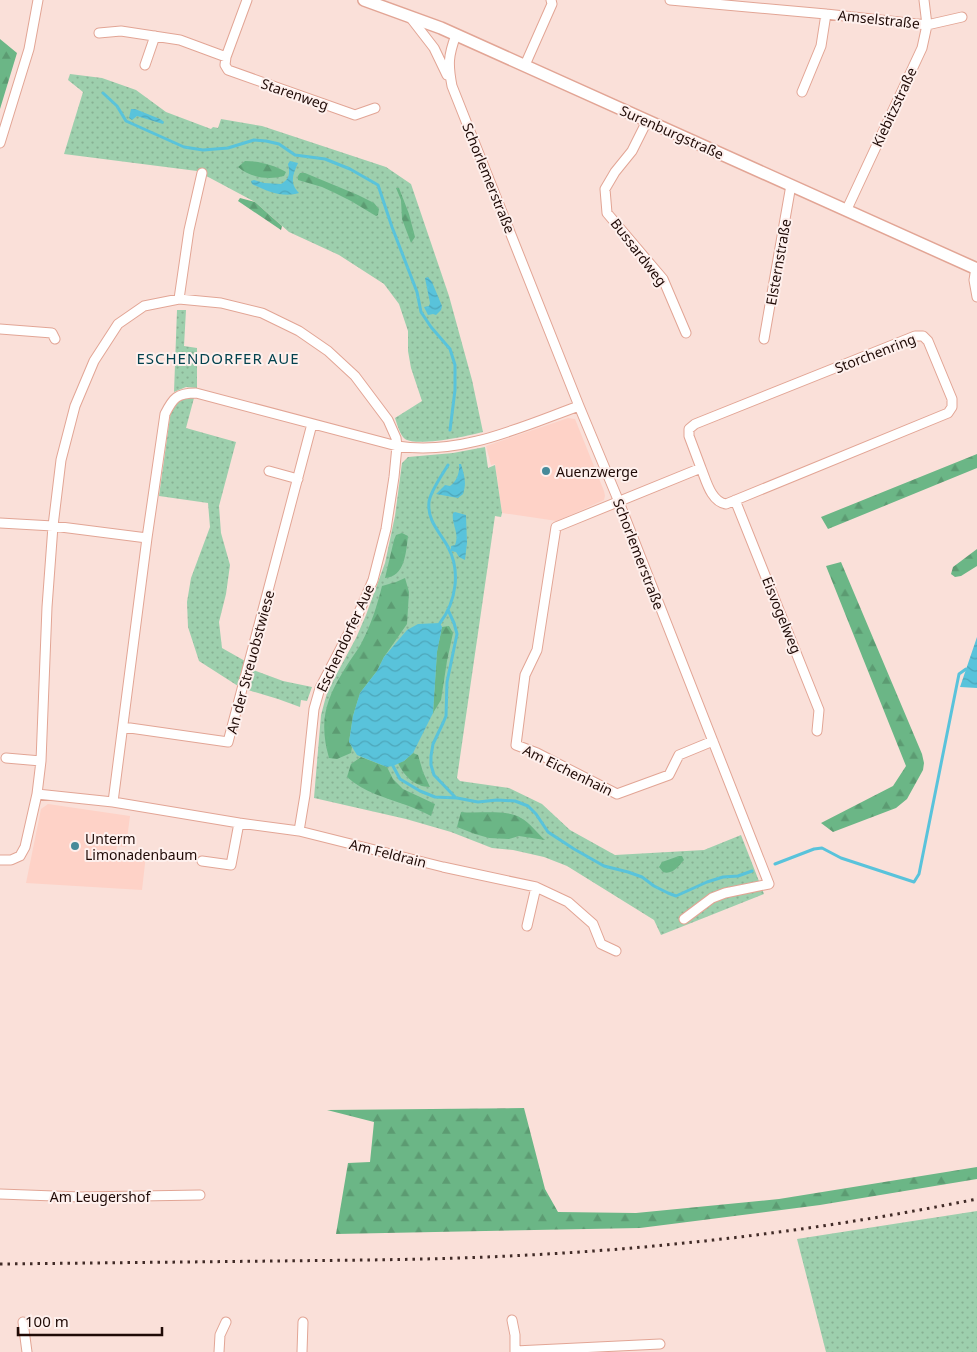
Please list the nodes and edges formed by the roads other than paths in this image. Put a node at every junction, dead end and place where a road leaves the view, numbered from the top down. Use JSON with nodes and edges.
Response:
{"nodes":[{"id":1,"x":38,"y":0,"type":"edge"},
{"id":2,"x":247,"y":0,"type":"edge"},
{"id":3,"x":364,"y":0,"type":"edge"},
{"id":4,"x":551,"y":0,"type":"edge"},
{"id":5,"x":670,"y":0,"type":"edge"},
{"id":6,"x":924,"y":0,"type":"edge"},
{"id":7,"x":826,"y":14,"type":"junction"},
{"id":8,"x":410,"y":16,"type":"junction"},
{"id":9,"x":962,"y":17,"type":"dead end"},
{"id":10,"x":927,"y":24,"type":"junction"},
{"id":11,"x":99,"y":34,"type":"dead end"},
{"id":12,"x":456,"y":35,"type":"junction"},
{"id":13,"x":154,"y":36,"type":"junction"},
{"id":14,"x":226,"y":57,"type":"junction"},
{"id":15,"x":525,"y":65,"type":"junction"},
{"id":16,"x":145,"y":66,"type":"dead end"},
{"id":17,"x":452,"y":86,"type":"junction"},
{"id":18,"x":802,"y":92,"type":"dead end"},
{"id":19,"x":375,"y":108,"type":"dead end"},
{"id":20,"x":647,"y":121,"type":"junction"},
{"id":21,"x":0,"y":143,"type":"edge"},
{"id":22,"x":202,"y":173,"type":"dead end"},
{"id":23,"x":791,"y":185,"type":"junction"},
{"id":24,"x":847,"y":209,"type":"junction"},
{"id":25,"x":976,"y":269,"type":"edge"},
{"id":26,"x":977,"y":297,"type":"edge"},
{"id":27,"x":179,"y":299,"type":"junction"},
{"id":28,"x":0,"y":329,"type":"edge"},
{"id":29,"x":686,"y":333,"type":"dead end"},
{"id":30,"x":55,"y":339,"type":"dead end"},
{"id":31,"x":764,"y":339,"type":"dead end"},
{"id":32,"x":579,"y":406,"type":"junction"},
{"id":33,"x":312,"y":424,"type":"junction"},
{"id":34,"x":397,"y":446,"type":"junction"},
{"id":35,"x":701,"y":468,"type":"junction"},
{"id":36,"x":269,"y":471,"type":"dead end"},
{"id":37,"x":298,"y":479,"type":"junction"},
{"id":38,"x":735,"y":500,"type":"junction"},
{"id":39,"x":619,"y":502,"type":"junction"},
{"id":40,"x":0,"y":523,"type":"edge"},
{"id":41,"x":53,"y":526,"type":"junction"},
{"id":42,"x":147,"y":538,"type":"junction"},
{"id":43,"x":123,"y":727,"type":"junction"},
{"id":44,"x":817,"y":731,"type":"dead end"},
{"id":45,"x":713,"y":741,"type":"junction"},
{"id":46,"x":6,"y":758,"type":"dead end"},
{"id":47,"x":42,"y":761,"type":"junction"},
{"id":48,"x":37,"y":794,"type":"junction"},
{"id":49,"x":112,"y":802,"type":"junction"},
{"id":50,"x":239,"y":823,"type":"junction"},
{"id":51,"x":299,"y":831,"type":"junction"},
{"id":52,"x":0,"y":860,"type":"edge"},
{"id":53,"x":202,"y":861,"type":"dead end"},
{"id":54,"x":536,"y":887,"type":"junction"},
{"id":55,"x":684,"y":919,"type":"dead end"},
{"id":56,"x":527,"y":926,"type":"dead end"},
{"id":57,"x":616,"y":950,"type":"dead end"},
{"id":58,"x":0,"y":1194,"type":"edge"},
{"id":59,"x":200,"y":1195,"type":"dead end"},
{"id":60,"x":512,"y":1320,"type":"dead end"},
{"id":61,"x":22,"y":1322,"type":"dead end"},
{"id":62,"x":226,"y":1322,"type":"dead end"},
{"id":63,"x":303,"y":1322,"type":"dead end"},
{"id":64,"x":660,"y":1344,"type":"dead end"},
{"id":65,"x":515,"y":1351,"type":"edge"},
{"id":66,"x":27,"y":1352,"type":"edge"},
{"id":67,"x":219,"y":1352,"type":"edge"},
{"id":68,"x":302,"y":1352,"type":"edge"}],
"edges":[{"from":1,"to":21,"type":"street"},
{"from":2,"to":14,"type":"street"},
{"from":3,"to":8,"type":"street","name":"Surenburgstraße"},
{"from":4,"to":15,"type":"street"},
{"from":5,"to":7,"type":"street","name":"Amselstraße"},
{"from":6,"to":10,"type":"street","name":"Kiebitzstraße"},
{"from":7,"to":10,"type":"street","name":"Amselstraße"},
{"from":7,"to":18,"type":"street","name":"Amselstraße"},
{"from":8,"to":12,"type":"street","name":"Surenburgstraße"},
{"from":8,"to":17,"type":"street","name":"Schorlemerstraße"},
{"from":9,"to":10,"type":"street","name":"Amselstraße"},
{"from":10,"to":24,"type":"street","name":"Kiebitzstraße"},
{"from":11,"to":13,"type":"street"},
{"from":12,"to":15,"type":"street","name":"Surenburgstraße"},
{"from":12,"to":17,"type":"street","name":"Schorlemerstraße"},
{"from":13,"to":14,"type":"street"},
{"from":13,"to":16,"type":"street"},
{"from":14,"to":19,"type":"street","name":"Starenweg"},
{"from":15,"to":20,"type":"street","name":"Surenburgstraße"},
{"from":17,"to":32,"type":"street","name":"Schorlemerstraße"},
{"from":20,"to":23,"type":"street","name":"Surenburgstraße"},
{"from":20,"to":29,"type":"street","name":"Bussardweg"},
{"from":22,"to":27,"type":"street"},
{"from":23,"to":24,"type":"street","name":"Surenburgstraße"},
{"from":23,"to":31,"type":"street","name":"Elsternstraße"},
{"from":24,"to":25,"type":"street","name":"Surenburgstraße"},
{"from":25,"to":26,"type":"street"},
{"from":27,"to":34,"type":"street","name":"Eschendorfer Aue"},
{"from":27,"to":41,"type":"street","name":"Eschendorfer Aue"},
{"from":28,"to":30,"type":"street"},
{"from":32,"to":34,"type":"street"},
{"from":32,"to":39,"type":"street","name":"Schorlemerstraße"},
{"from":33,"to":34,"type":"street"},
{"from":33,"to":37,"type":"street","name":"An der Streuobstwiese"},
{"from":33,"to":42,"type":"street"},
{"from":34,"to":51,"type":"street","name":"Eschendorfer Aue"},
{"from":35,"to":38,"type":"street","name":"Storchenring"},
{"from":35,"to":38,"type":"street","name":"Storchenring"},
{"from":35,"to":39,"type":"street"},
{"from":36,"to":37,"type":"street"},
{"from":37,"to":43,"type":"street","name":"An der Streuobstwiese"},
{"from":38,"to":44,"type":"street","name":"Eisvogelweg"},
{"from":39,"to":45,"type":"street","name":"Schorlemerstraße"},
{"from":39,"to":45,"type":"street","name":"Am Eichenhain"},
{"from":40,"to":41,"type":"street"},
{"from":41,"to":42,"type":"street"},
{"from":41,"to":47,"type":"street","name":"Eschendorfer Aue"},
{"from":42,"to":43,"type":"street"},
{"from":43,"to":49,"type":"street"},
{"from":45,"to":55,"type":"street","name":"Schorlemerstraße"},
{"from":46,"to":47,"type":"street"},
{"from":47,"to":48,"type":"street","name":"Eschendorfer Aue"},
{"from":48,"to":49,"type":"street","name":"Am Feldrain"},
{"from":48,"to":52,"type":"street","name":"Eschendorfer Aue"},
{"from":49,"to":50,"type":"street","name":"Am Feldrain"},
{"from":50,"to":51,"type":"street","name":"Am Feldrain"},
{"from":50,"to":53,"type":"street"},
{"from":51,"to":54,"type":"street","name":"Am Feldrain"},
{"from":54,"to":56,"type":"street"},
{"from":54,"to":57,"type":"street","name":"Am Feldrain"},
{"from":58,"to":59,"type":"street","name":"Am Leugershof"},
{"from":60,"to":65,"type":"street"},
{"from":61,"to":66,"type":"street"},
{"from":62,"to":67,"type":"street"},
{"from":63,"to":68,"type":"street"},
{"from":64,"to":65,"type":"street"}]}
